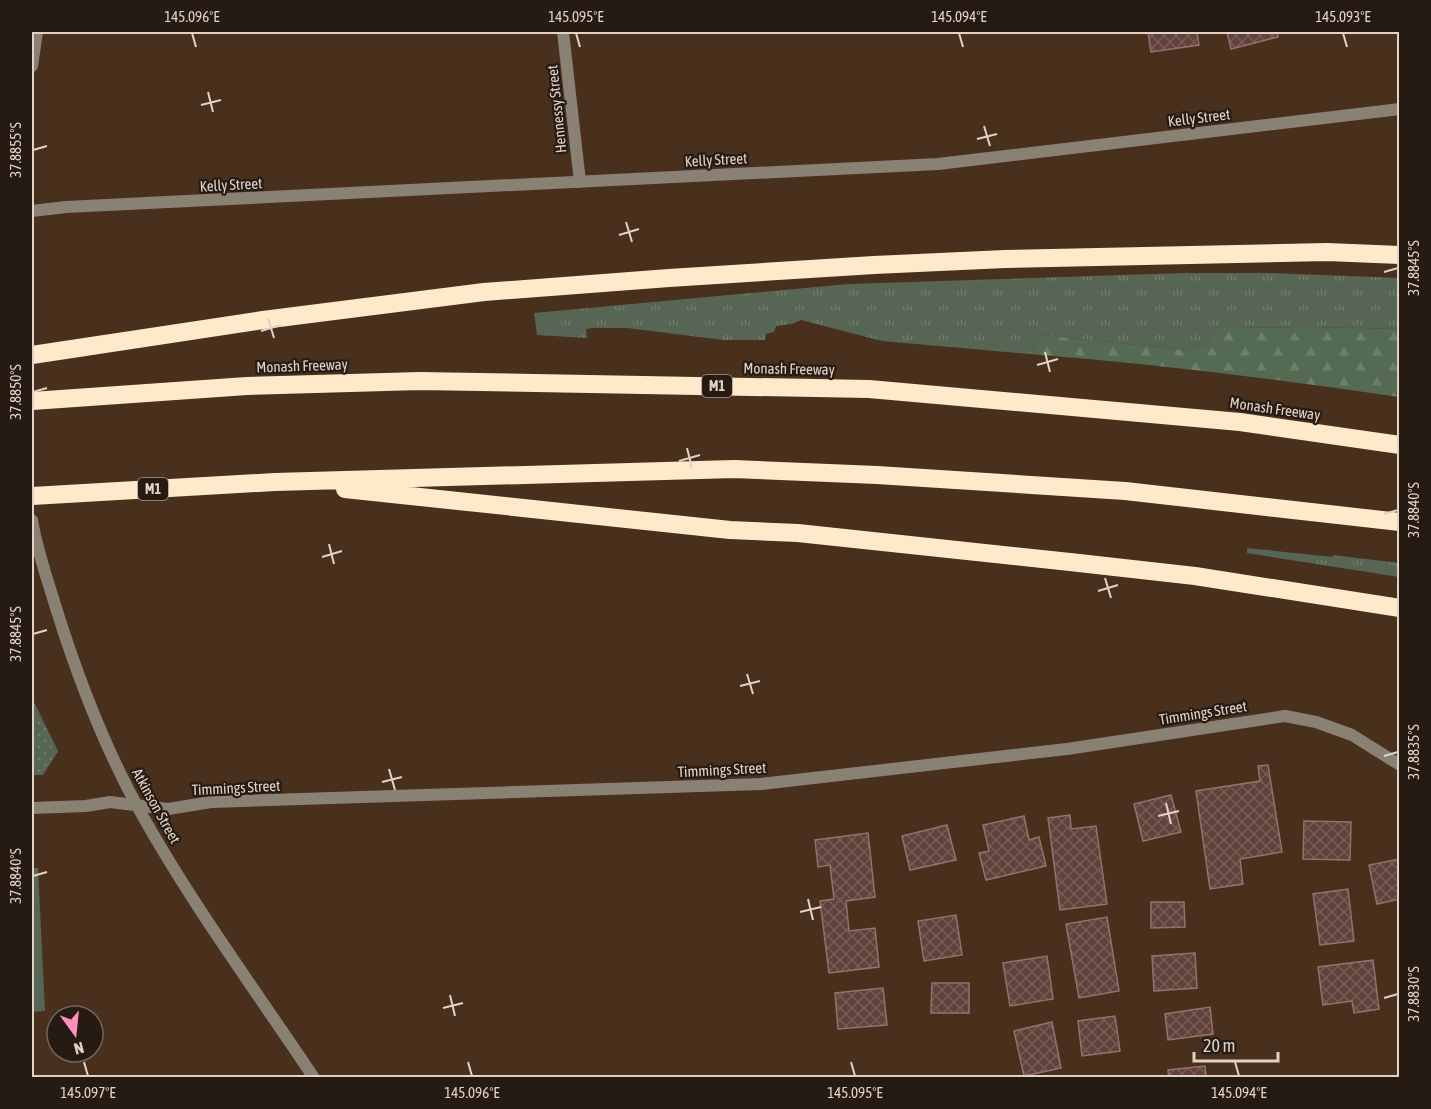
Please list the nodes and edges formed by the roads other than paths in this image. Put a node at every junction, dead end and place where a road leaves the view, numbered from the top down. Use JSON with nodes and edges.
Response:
{"nodes":[{"id":1,"x":37,"y":32,"type":"edge"},
{"id":2,"x":563,"y":32,"type":"edge"},
{"id":3,"x":32,"y":66,"type":"edge"},
{"id":4,"x":1400,"y":109,"type":"edge"},
{"id":5,"x":580,"y":182,"type":"junction"},
{"id":6,"x":32,"y":211,"type":"edge"},
{"id":7,"x":1400,"y":255,"type":"edge"},
{"id":8,"x":32,"y":355,"type":"edge"},
{"id":9,"x":32,"y":401,"type":"edge"},
{"id":10,"x":1400,"y":445,"type":"edge"},
{"id":11,"x":275,"y":482,"type":"junction"},
{"id":12,"x":32,"y":496,"type":"edge"},
{"id":13,"x":32,"y":520,"type":"edge"},
{"id":14,"x":1400,"y":522,"type":"edge"},
{"id":15,"x":1400,"y":608,"type":"edge"},
{"id":16,"x":1400,"y":765,"type":"edge"},
{"id":17,"x":136,"y":805,"type":"junction"},
{"id":18,"x":32,"y":808,"type":"edge"},
{"id":19,"x":314,"y":1077,"type":"edge"}],
"edges":[{"from":1,"to":3,"type":"street"},
{"from":2,"to":5,"type":"street","name":"Hennessy Street"},
{"from":4,"to":5,"type":"street","name":"Kelly Street"},
{"from":5,"to":6,"type":"street","name":"Kelly Street"},
{"from":7,"to":8,"type":"highway"},
{"from":9,"to":10,"type":"highway","name":"Monash Freeway","number":"M1"},
{"from":11,"to":12,"type":"highway","number":"M1"},
{"from":11,"to":14,"type":"highway","number":"M1"},
{"from":11,"to":15,"type":"highway"},
{"from":13,"to":17,"type":"street","name":"Atkinson Street"},
{"from":16,"to":17,"type":"street","name":"Timmings Street"},
{"from":17,"to":18,"type":"street","name":"Timmings Street"},
{"from":17,"to":19,"type":"street","name":"Atkinson Street"}]}
